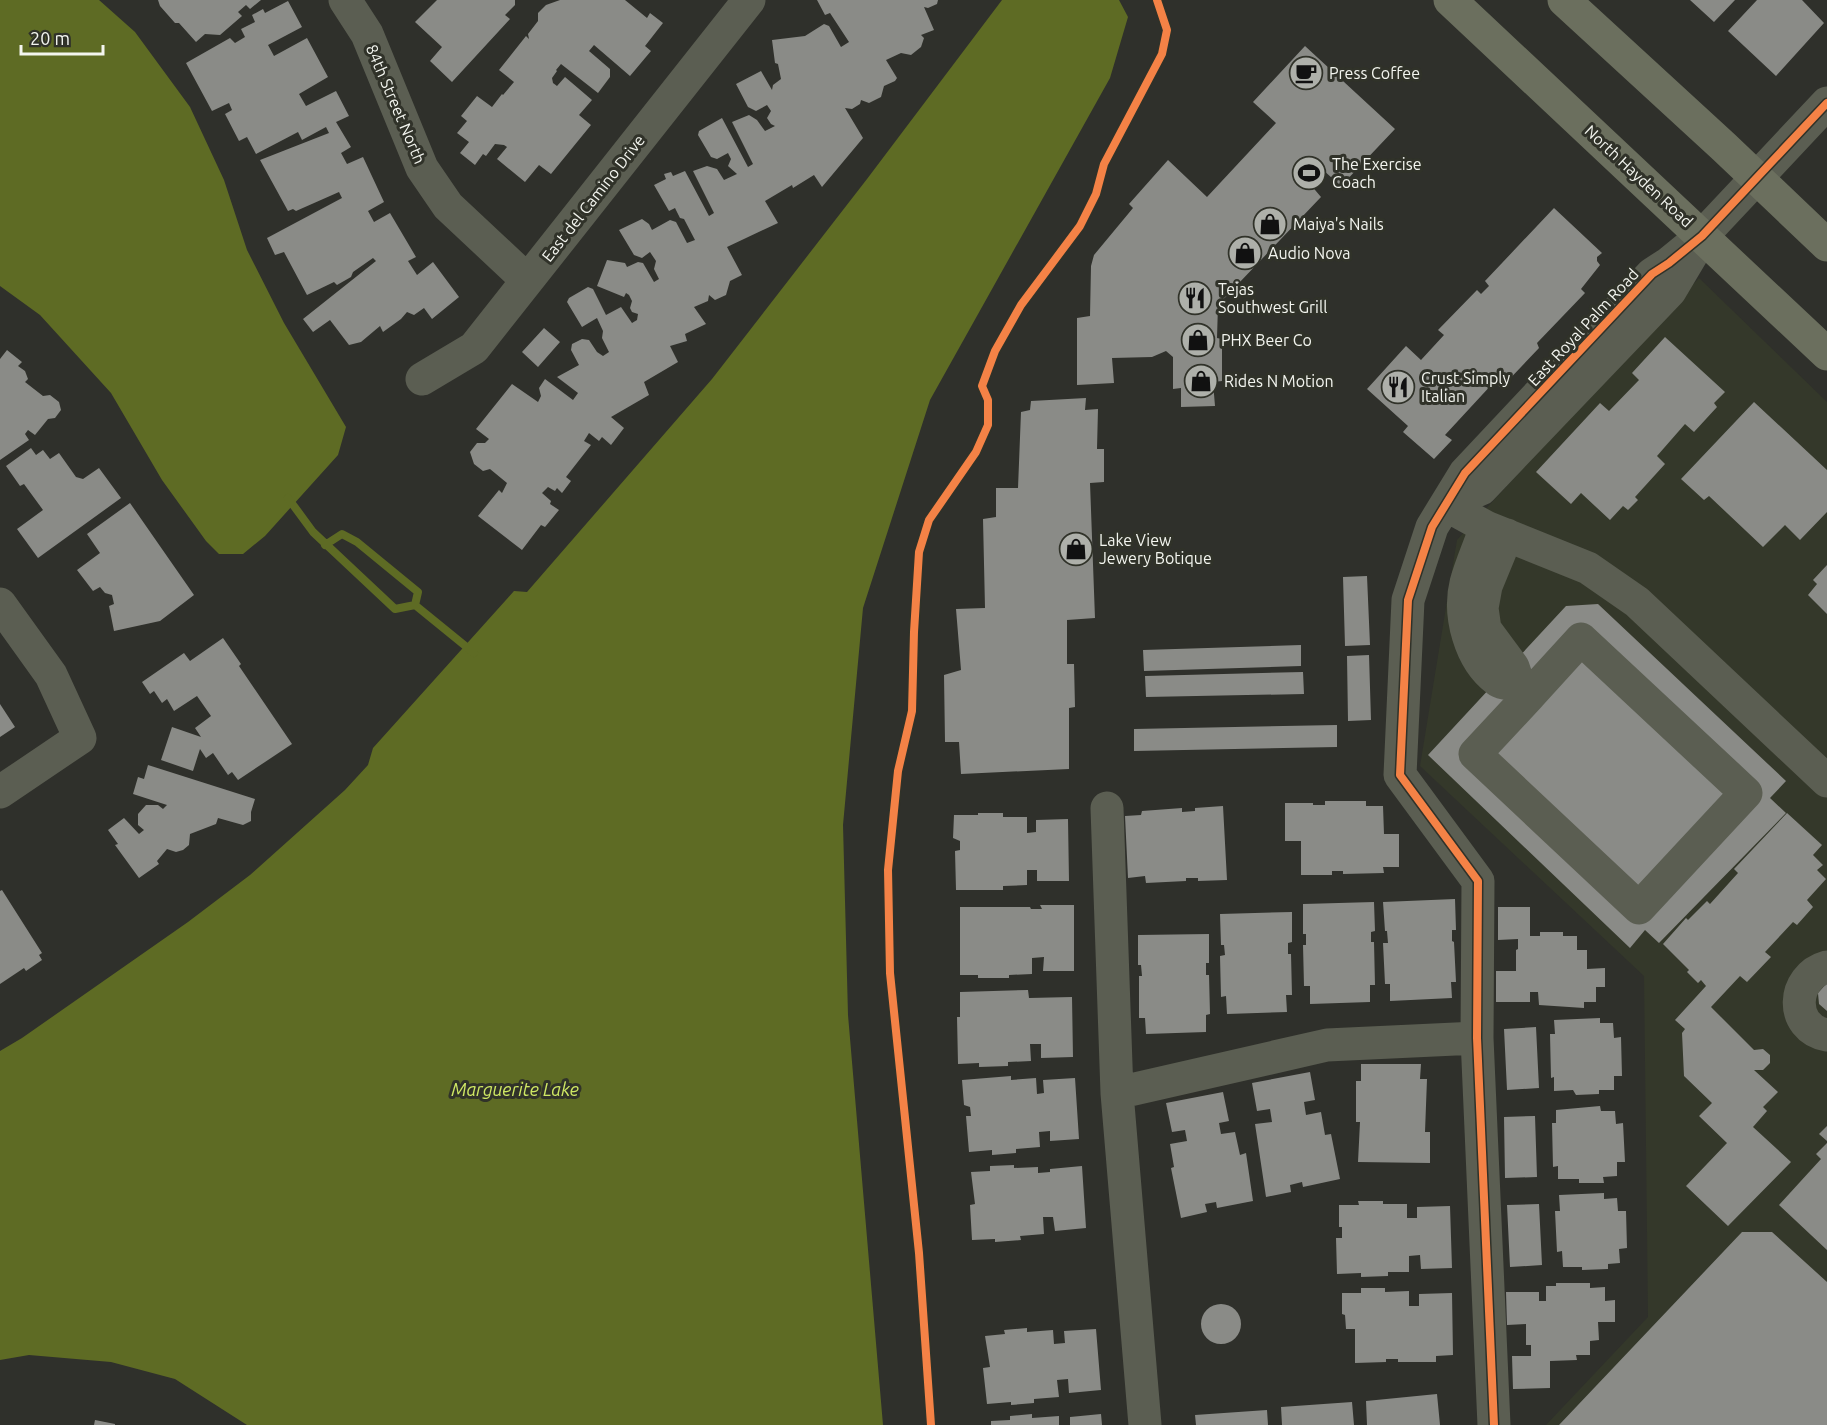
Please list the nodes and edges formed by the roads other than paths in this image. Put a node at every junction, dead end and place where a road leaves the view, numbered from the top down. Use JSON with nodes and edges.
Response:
{"nodes":[{"id":1,"x":345,"y":0,"type":"edge"},
{"id":2,"x":749,"y":0,"type":"edge"},
{"id":3,"x":1450,"y":0,"type":"edge"},
{"id":4,"x":1564,"y":0,"type":"edge"},
{"id":5,"x":1827,"y":103,"type":"edge"},
{"id":6,"x":1756,"y":177,"type":"junction"},
{"id":7,"x":1702,"y":236,"type":"junction"},
{"id":8,"x":1827,"y":245,"type":"edge"},
{"id":9,"x":527,"y":280,"type":"junction"},
{"id":10,"x":1827,"y":354,"type":"edge"},
{"id":11,"x":422,"y":379,"type":"dead end"},
{"id":12,"x":1446,"y":505,"type":"junction"},
{"id":13,"x":1497,"y":531,"type":"junction"},
{"id":14,"x":0,"y":604,"type":"edge"},
{"id":15,"x":1524,"y":690,"type":"junction"},
{"id":16,"x":1827,"y":781,"type":"edge"},
{"id":17,"x":0,"y":792,"type":"edge"},
{"id":18,"x":1107,"y":808,"type":"dead end"},
{"id":19,"x":1827,"y":967,"type":"edge"},
{"id":20,"x":1827,"y":1035,"type":"edge"},
{"id":21,"x":1477,"y":1038,"type":"junction"},
{"id":22,"x":1117,"y":1093,"type":"junction"},
{"id":23,"x":1145,"y":1425,"type":"edge"},
{"id":24,"x":1494,"y":1425,"type":"edge"}],
"edges":[{"from":1,"to":9,"type":"street","name":"84th Street North"},
{"from":2,"to":9,"type":"street","name":"East del Camino Drive"},
{"from":3,"to":7,"type":"main road","name":"North Hayden Road"},
{"from":4,"to":6,"type":"main road"},
{"from":5,"to":6,"type":"street","name":"East Royal Palm Road"},
{"from":6,"to":7,"type":"street","name":"East Royal Palm Road"},
{"from":6,"to":8,"type":"main road"},
{"from":7,"to":10,"type":"main road","name":"North Hayden Road"},
{"from":7,"to":12,"type":"street","name":"East Royal Palm Road"},
{"from":9,"to":11,"type":"street","name":"East del Camino Drive"},
{"from":12,"to":13,"type":"street"},
{"from":12,"to":21,"type":"street","name":"East Royal Palm Road"},
{"from":13,"to":15,"type":"street"},
{"from":13,"to":16,"type":"street"},
{"from":14,"to":17,"type":"street"},
{"from":15,"to":15,"type":"street"},
{"from":18,"to":22,"type":"street"},
{"from":19,"to":20,"type":"street"},
{"from":21,"to":22,"type":"street"},
{"from":21,"to":24,"type":"street","name":"East Royal Palm Road"},
{"from":22,"to":23,"type":"street"}]}
